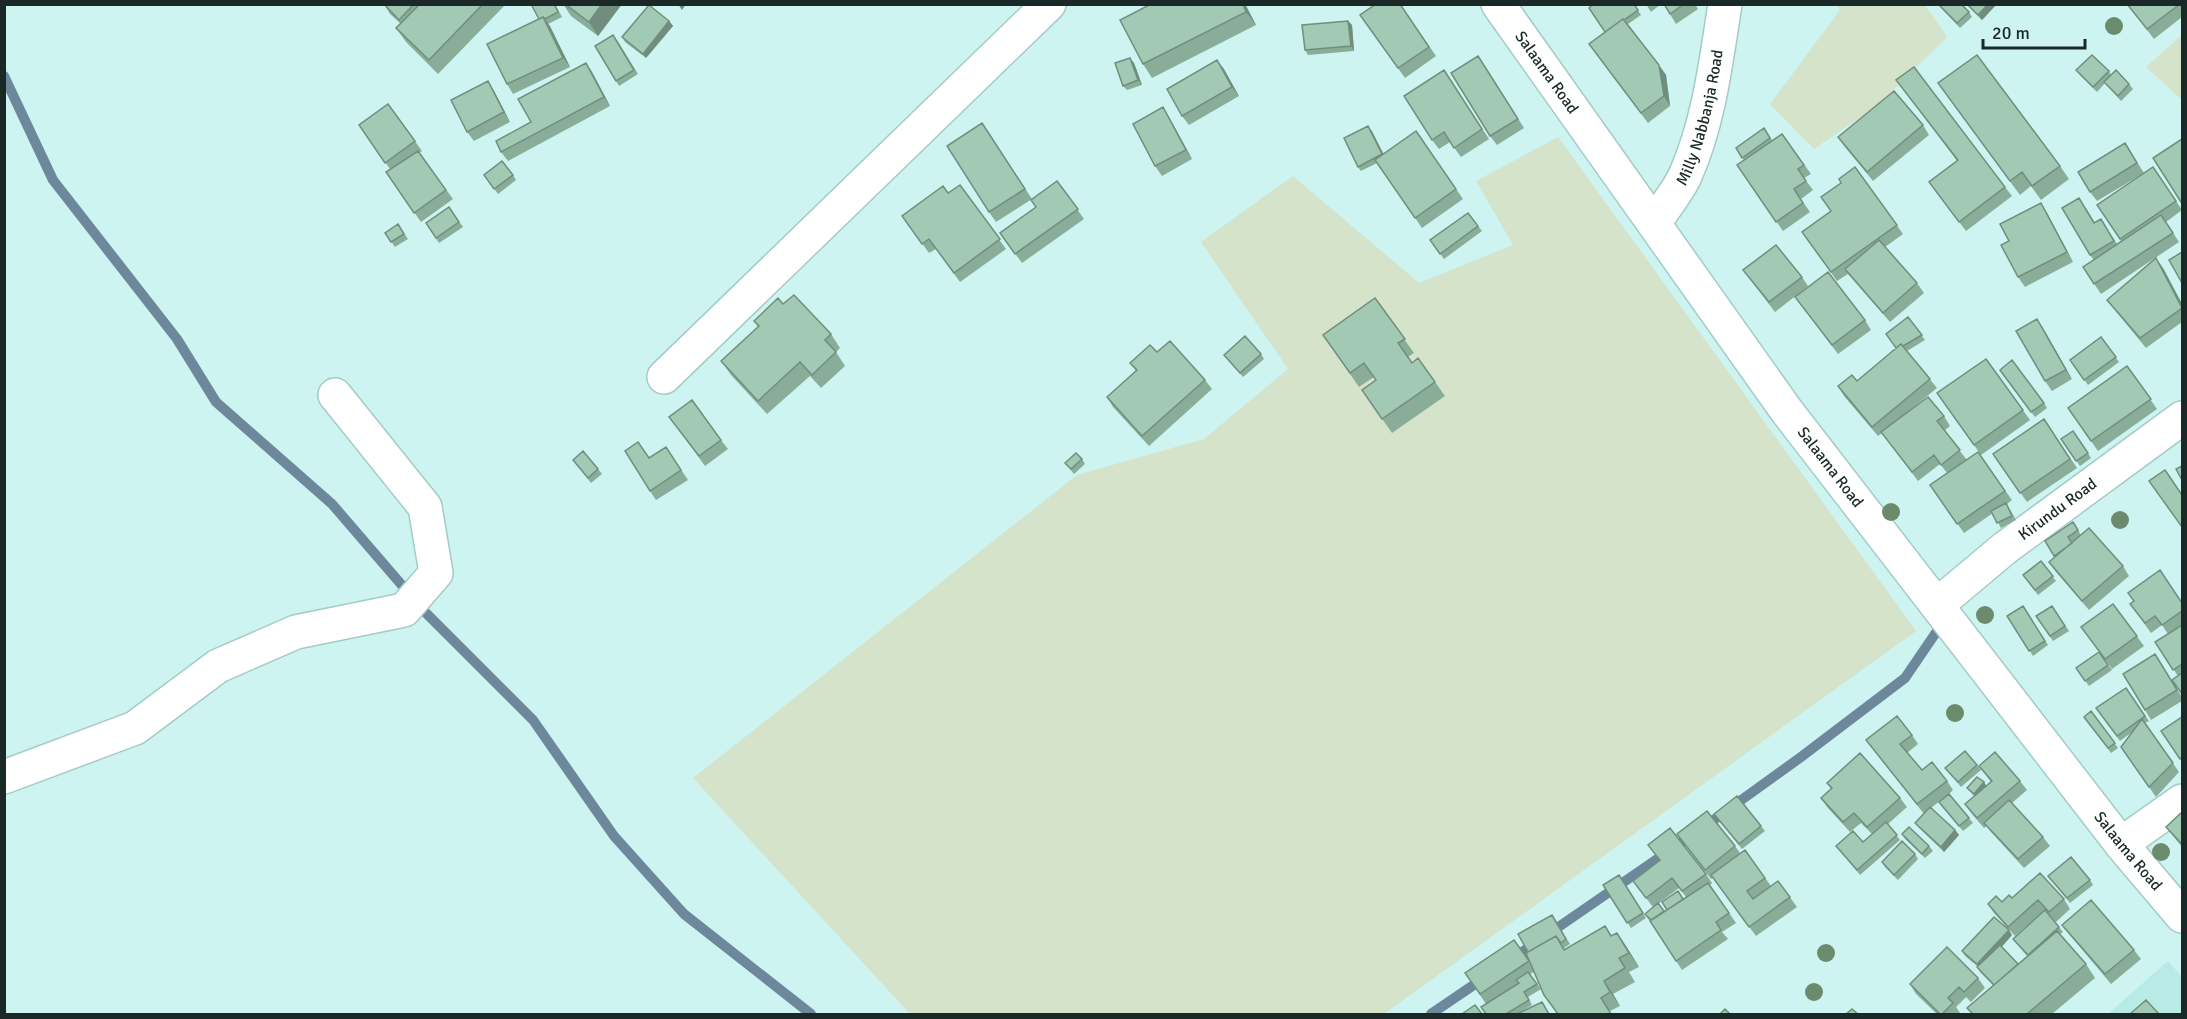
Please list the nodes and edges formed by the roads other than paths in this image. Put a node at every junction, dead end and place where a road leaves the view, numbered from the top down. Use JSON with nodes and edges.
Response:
{"nodes":[{"id":1,"x":1049,"y":4,"type":"edge"},
{"id":2,"x":1498,"y":4,"type":"edge"},
{"id":3,"x":1725,"y":4,"type":"edge"},
{"id":4,"x":1654,"y":223,"type":"junction"},
{"id":5,"x":664,"y":377,"type":"dead end"},
{"id":6,"x":335,"y":395,"type":"dead end"},
{"id":7,"x":2182,"y":418,"type":"edge"},
{"id":8,"x":1937,"y":604,"type":"junction"},
{"id":9,"x":4,"y":777,"type":"edge"},
{"id":10,"x":2182,"y":801,"type":"edge"},
{"id":11,"x":2121,"y":844,"type":"junction"},
{"id":12,"x":2182,"y":916,"type":"edge"}],
"edges":[{"from":1,"to":5,"type":"street"},
{"from":2,"to":4,"type":"street","name":"Salaama Road"},
{"from":3,"to":4,"type":"street","name":"Milly Nabbanja Road"},
{"from":4,"to":8,"type":"street","name":"Salaama Road"},
{"from":6,"to":9,"type":"street"},
{"from":7,"to":8,"type":"street","name":"Kirundu Road"},
{"from":8,"to":11,"type":"street","name":"Salaama Road"},
{"from":10,"to":11,"type":"street"},
{"from":11,"to":12,"type":"street","name":"Salaama Road"}]}
